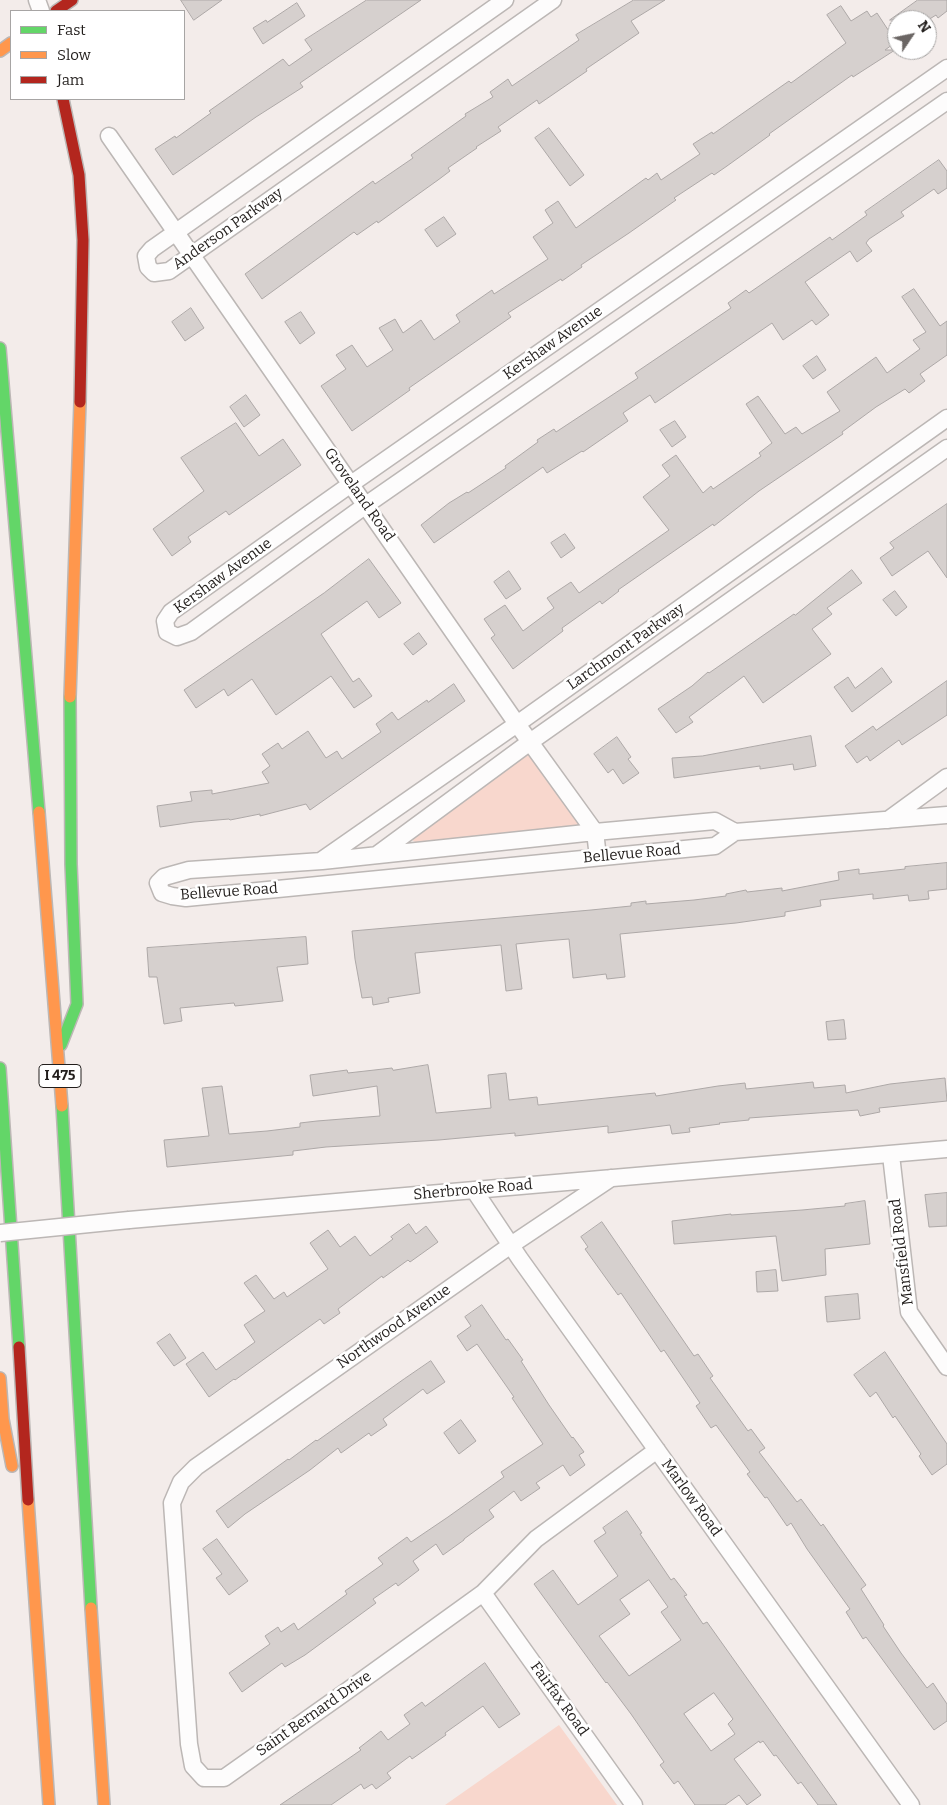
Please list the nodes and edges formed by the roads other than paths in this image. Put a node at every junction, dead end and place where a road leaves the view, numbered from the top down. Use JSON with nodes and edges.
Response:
{"nodes":[{"id":1,"x":72,"y":0,"type":"edge"},
{"id":2,"x":505,"y":0,"type":"edge"},
{"id":3,"x":553,"y":0,"type":"edge"},
{"id":4,"x":57,"y":10,"type":"edge"},
{"id":5,"x":947,"y":68,"type":"edge"},
{"id":6,"x":63,"y":100,"type":"edge"},
{"id":7,"x":947,"y":101,"type":"edge"},
{"id":8,"x":110,"y":136,"type":"dead end"},
{"id":9,"x":176,"y":231,"type":"junction"},
{"id":10,"x":193,"y":254,"type":"junction"},
{"id":11,"x":0,"y":348,"type":"edge"},
{"id":12,"x":947,"y":418,"type":"edge"},
{"id":13,"x":947,"y":448,"type":"edge"},
{"id":14,"x":351,"y":484,"type":"junction"},
{"id":15,"x":366,"y":505,"type":"junction"},
{"id":16,"x":517,"y":724,"type":"junction"},
{"id":17,"x":530,"y":742,"type":"junction"},
{"id":18,"x":947,"y":777,"type":"edge"},
{"id":19,"x":947,"y":815,"type":"edge"},
{"id":20,"x":888,"y":820,"type":"junction"},
{"id":21,"x":595,"y":832,"type":"junction"},
{"id":22,"x":735,"y":832,"type":"junction"},
{"id":23,"x":377,"y":855,"type":"junction"},
{"id":24,"x":598,"y":857,"type":"junction"},
{"id":25,"x":322,"y":861,"type":"junction"},
{"id":26,"x":380,"y":878,"type":"junction"},
{"id":27,"x":324,"y":884,"type":"junction"},
{"id":28,"x":59,"y":1051,"type":"junction"},
{"id":29,"x":0,"y":1068,"type":"edge"},
{"id":30,"x":947,"y":1149,"type":"edge"},
{"id":31,"x":891,"y":1155,"type":"junction"},
{"id":32,"x":611,"y":1178,"type":"junction"},
{"id":33,"x":474,"y":1190,"type":"junction"},
{"id":34,"x":0,"y":1233,"type":"edge"},
{"id":35,"x":511,"y":1245,"type":"junction"},
{"id":36,"x":947,"y":1367,"type":"edge"},
{"id":37,"x":0,"y":1378,"type":"edge"},
{"id":38,"x":657,"y":1450,"type":"junction"},
{"id":39,"x":181,"y":1482,"type":"joint"},
{"id":40,"x":31,"y":1559,"type":"junction"},
{"id":41,"x":483,"y":1593,"type":"junction"},
{"id":42,"x":49,"y":1805,"type":"edge"},
{"id":43,"x":104,"y":1805,"type":"edge"},
{"id":44,"x":634,"y":1805,"type":"edge"},
{"id":45,"x":911,"y":1805,"type":"edge"}],
"edges":[{"from":1,"to":4,"type":"main road"},
{"from":2,"to":9,"type":"street","name":"Anderson Parkway"},
{"from":3,"to":10,"type":"street","name":"Anderson Parkway"},
{"from":5,"to":14,"type":"street","name":"Kershaw Avenue"},
{"from":6,"to":28,"type":"main road"},
{"from":7,"to":15,"type":"street","name":"Kershaw Avenue"},
{"from":8,"to":9,"type":"street","name":"Groveland Road"},
{"from":9,"to":10,"type":"street","name":"Groveland Road"},
{"from":9,"to":10,"type":"street","name":"Anderson Parkway"},
{"from":10,"to":14,"type":"street","name":"Groveland Road"},
{"from":11,"to":28,"type":"main road","number":"I 475"},
{"from":12,"to":16,"type":"street","name":"Larchmont Parkway"},
{"from":13,"to":17,"type":"street","name":"Larchmont Parkway"},
{"from":14,"to":15,"type":"street","name":"Groveland Road"},
{"from":14,"to":15,"type":"street","name":"Kershaw Avenue"},
{"from":15,"to":16,"type":"street","name":"Groveland Road"},
{"from":16,"to":17,"type":"street","name":"Groveland Road"},
{"from":16,"to":25,"type":"street","name":"Larchmont Parkway"},
{"from":17,"to":21,"type":"street","name":"Groveland Road"},
{"from":17,"to":23,"type":"street","name":"Larchmont Parkway"},
{"from":18,"to":20,"type":"street"},
{"from":19,"to":20,"type":"street","name":"Bellevue Road"},
{"from":20,"to":22,"type":"street","name":"Bellevue Road"},
{"from":21,"to":22,"type":"street","name":"Bellevue Road"},
{"from":21,"to":23,"type":"street","name":"Bellevue Road"},
{"from":21,"to":24,"type":"street","name":"Groveland Road"},
{"from":22,"to":24,"type":"street","name":"Bellevue Road"},
{"from":23,"to":25,"type":"street","name":"Bellevue Road"},
{"from":23,"to":26,"type":"street"},
{"from":24,"to":26,"type":"street","name":"Bellevue Road"},
{"from":25,"to":27,"type":"street"},
{"from":25,"to":27,"type":"street","name":"Bellevue Road"},
{"from":26,"to":27,"type":"street","name":"Bellevue Road"},
{"from":28,"to":43,"type":"main road","number":"I 475"},
{"from":29,"to":40,"type":"main road"},
{"from":30,"to":31,"type":"street","name":"Sherbrooke Road"},
{"from":31,"to":32,"type":"street","name":"Sherbrooke Road"},
{"from":31,"to":36,"type":"street","name":"Mansfield Road"},
{"from":32,"to":33,"type":"street","name":"Sherbrooke Road"},
{"from":32,"to":35,"type":"street","name":"Northwood Avenue"},
{"from":33,"to":34,"type":"street","name":"Sherbrooke Road","bridge":true},
{"from":33,"to":35,"type":"street","name":"Marlow Road"},
{"from":35,"to":38,"type":"street","name":"Marlow Road"},
{"from":35,"to":39,"type":"street","name":"Northwood Avenue"},
{"from":37,"to":40,"type":"main road"},
{"from":38,"to":41,"type":"street","name":"Saint Bernard Drive"},
{"from":38,"to":45,"type":"street","name":"Marlow Road"},
{"from":39,"to":41,"type":"street","name":"Saint Bernard Drive"},
{"from":40,"to":42,"type":"main road"},
{"from":41,"to":44,"type":"street","name":"Fairfax Road"}]}
